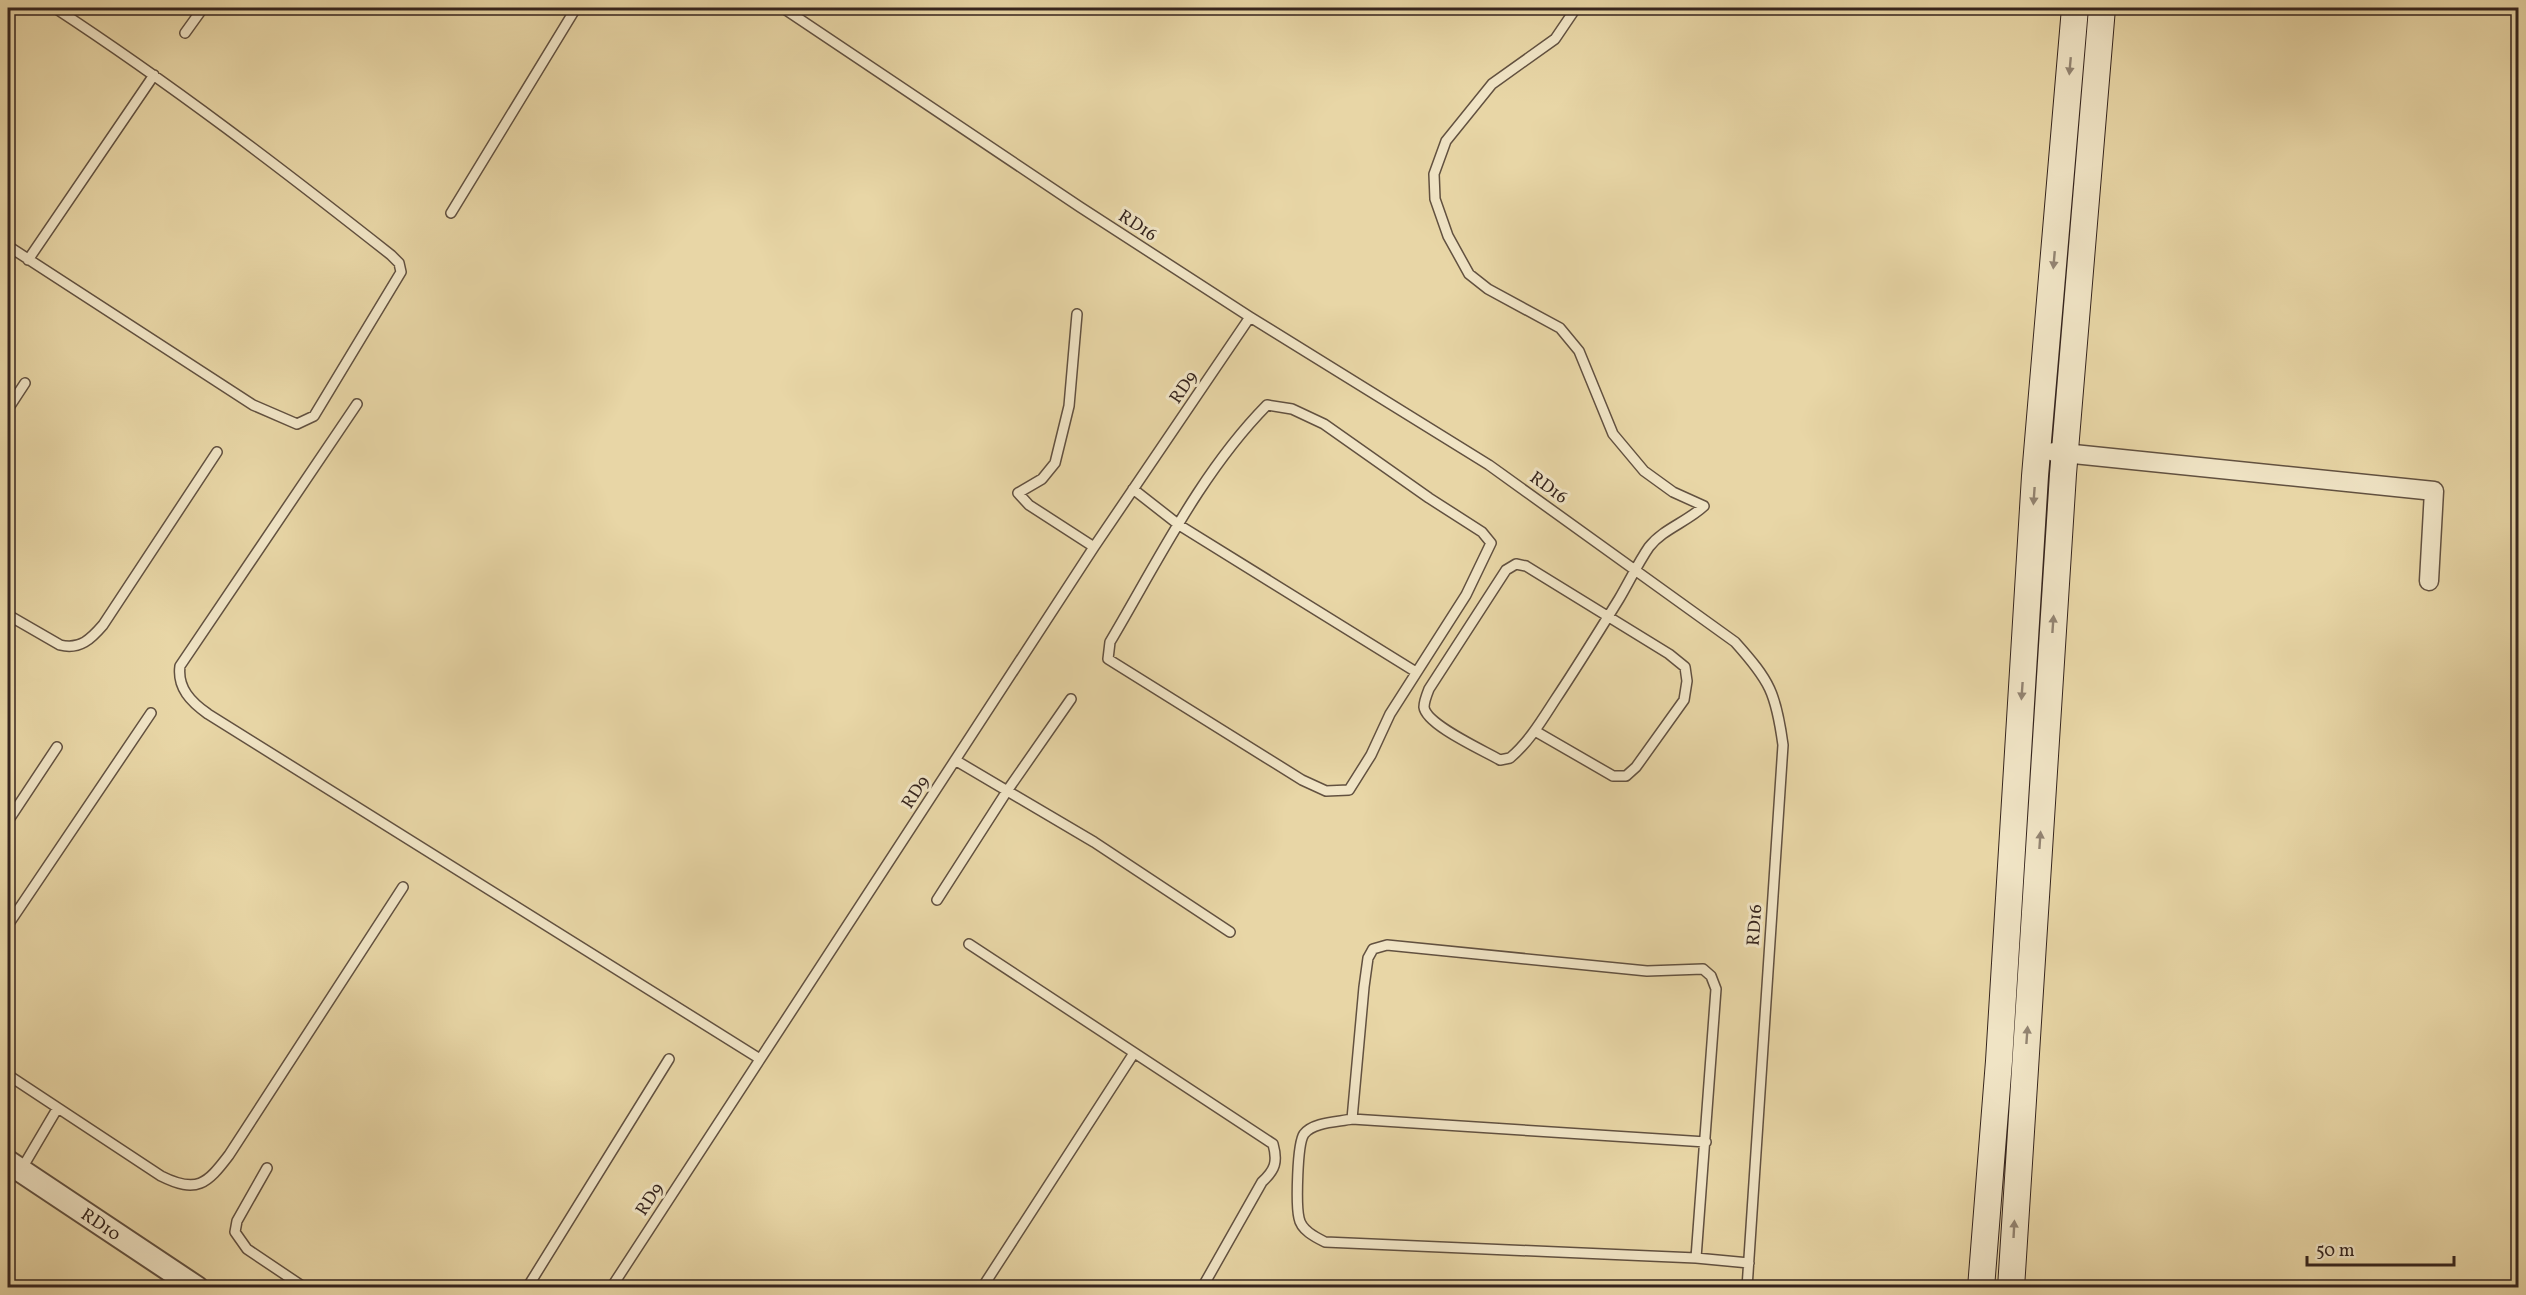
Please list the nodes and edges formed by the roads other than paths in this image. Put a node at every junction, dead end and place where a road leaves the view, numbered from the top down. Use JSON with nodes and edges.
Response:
{"nodes":[{"id":1,"x":55,"y":8,"type":"edge"},
{"id":2,"x":203,"y":8,"type":"edge"},
{"id":3,"x":576,"y":8,"type":"edge"},
{"id":4,"x":783,"y":8,"type":"edge"},
{"id":5,"x":1576,"y":8,"type":"edge"},
{"id":6,"x":2075,"y":8,"type":"edge"},
{"id":7,"x":2102,"y":8,"type":"edge"},
{"id":8,"x":185,"y":33,"type":"dead end"},
{"id":9,"x":154,"y":75,"type":"junction"},
{"id":10,"x":451,"y":213,"type":"dead end"},
{"id":11,"x":8,"y":246,"type":"edge"},
{"id":12,"x":28,"y":260,"type":"junction"},
{"id":13,"x":1077,"y":314,"type":"dead end"},
{"id":14,"x":1250,"y":317,"type":"junction"},
{"id":15,"x":25,"y":383,"type":"dead end"},
{"id":16,"x":357,"y":404,"type":"dead end"},
{"id":17,"x":8,"y":409,"type":"edge"},
{"id":18,"x":2038,"y":450,"type":"junction"},
{"id":19,"x":218,"y":452,"type":"dead end"},
{"id":20,"x":2064,"y":453,"type":"junction"},
{"id":21,"x":1133,"y":489,"type":"junction"},
{"id":22,"x":1179,"y":525,"type":"junction"},
{"id":23,"x":1094,"y":547,"type":"junction"},
{"id":24,"x":1636,"y":570,"type":"junction"},
{"id":25,"x":2429,"y":581,"type":"dead end"},
{"id":26,"x":8,"y":615,"type":"edge"},
{"id":27,"x":1608,"y":618,"type":"junction"},
{"id":28,"x":1416,"y":672,"type":"junction"},
{"id":29,"x":1071,"y":699,"type":"dead end"},
{"id":30,"x":151,"y":713,"type":"dead end"},
{"id":31,"x":1535,"y":731,"type":"junction"},
{"id":32,"x":57,"y":747,"type":"dead end"},
{"id":33,"x":955,"y":760,"type":"junction"},
{"id":34,"x":1007,"y":791,"type":"junction"},
{"id":35,"x":8,"y":821,"type":"edge"},
{"id":36,"x":402,"y":887,"type":"dead end"},
{"id":37,"x":938,"y":900,"type":"dead end"},
{"id":38,"x":8,"y":925,"type":"edge"},
{"id":39,"x":1230,"y":932,"type":"dead end"},
{"id":40,"x":969,"y":944,"type":"dead end"},
{"id":41,"x":1134,"y":1053,"type":"junction"},
{"id":42,"x":669,"y":1059,"type":"dead end"},
{"id":43,"x":760,"y":1059,"type":"junction"},
{"id":44,"x":8,"y":1075,"type":"edge"},
{"id":45,"x":57,"y":1109,"type":"junction"},
{"id":46,"x":1352,"y":1119,"type":"junction"},
{"id":47,"x":1706,"y":1142,"type":"junction"},
{"id":48,"x":14,"y":1166,"type":"edge"},
{"id":49,"x":267,"y":1168,"type":"dead end"},
{"id":50,"x":1696,"y":1258,"type":"junction"},
{"id":51,"x":1749,"y":1263,"type":"junction"},
{"id":52,"x":197,"y":1287,"type":"edge"},
{"id":53,"x":306,"y":1287,"type":"edge"},
{"id":54,"x":527,"y":1287,"type":"edge"},
{"id":55,"x":611,"y":1287,"type":"edge"},
{"id":56,"x":982,"y":1287,"type":"edge"},
{"id":57,"x":1202,"y":1287,"type":"edge"},
{"id":58,"x":1747,"y":1287,"type":"edge"},
{"id":59,"x":1982,"y":1287,"type":"edge"},
{"id":60,"x":2011,"y":1287,"type":"edge"}],
"edges":[{"from":1,"to":9,"type":"lane"},
{"from":2,"to":8,"type":"lane"},
{"from":3,"to":10,"type":"lane"},
{"from":4,"to":14,"type":"lane","name":"RD16"},
{"from":5,"to":24,"type":"lane"},
{"from":6,"to":18,"type":"main road","one_way":true},
{"from":7,"to":20,"type":"main road"},
{"from":9,"to":12,"type":"lane"},
{"from":9,"to":12,"type":"lane"},
{"from":11,"to":12,"type":"lane"},
{"from":13,"to":23,"type":"lane"},
{"from":14,"to":21,"type":"lane","name":"RD9"},
{"from":14,"to":24,"type":"lane","name":"RD16"},
{"from":15,"to":17,"type":"lane"},
{"from":16,"to":43,"type":"lane"},
{"from":18,"to":20,"type":"street"},
{"from":18,"to":59,"type":"main road","one_way":true},
{"from":19,"to":26,"type":"lane"},
{"from":20,"to":25,"type":"street"},
{"from":60,"to":20,"type":"main road","one_way":true},
{"from":21,"to":22,"type":"lane"},
{"from":21,"to":23,"type":"lane","name":"RD9"},
{"from":22,"to":28,"type":"lane"},
{"from":22,"to":28,"type":"lane"},
{"from":22,"to":28,"type":"lane"},
{"from":23,"to":33,"type":"lane","name":"RD9"},
{"from":24,"to":27,"type":"lane"},
{"from":24,"to":51,"type":"lane","name":"RD16"},
{"from":27,"to":31,"type":"lane"},
{"from":27,"to":31,"type":"lane"},
{"from":27,"to":31,"type":"lane"},
{"from":29,"to":34,"type":"lane"},
{"from":30,"to":38,"type":"lane"},
{"from":32,"to":35,"type":"lane"},
{"from":33,"to":34,"type":"lane"},
{"from":33,"to":43,"type":"lane","name":"RD9"},
{"from":34,"to":37,"type":"lane"},
{"from":34,"to":39,"type":"lane"},
{"from":36,"to":45,"type":"lane"},
{"from":40,"to":41,"type":"lane"},
{"from":41,"to":56,"type":"lane"},
{"from":41,"to":57,"type":"lane"},
{"from":42,"to":54,"type":"lane"},
{"from":43,"to":55,"type":"lane","name":"RD9"},
{"from":44,"to":45,"type":"lane"},
{"from":45,"to":48,"type":"lane"},
{"from":46,"to":47,"type":"lane"},
{"from":46,"to":47,"type":"lane"},
{"from":46,"to":50,"type":"lane"},
{"from":47,"to":50,"type":"lane"},
{"from":48,"to":52,"type":"street","name":"RD10"},
{"from":49,"to":53,"type":"lane"},
{"from":50,"to":51,"type":"lane"},
{"from":51,"to":58,"type":"lane","name":"RD16"}]}
